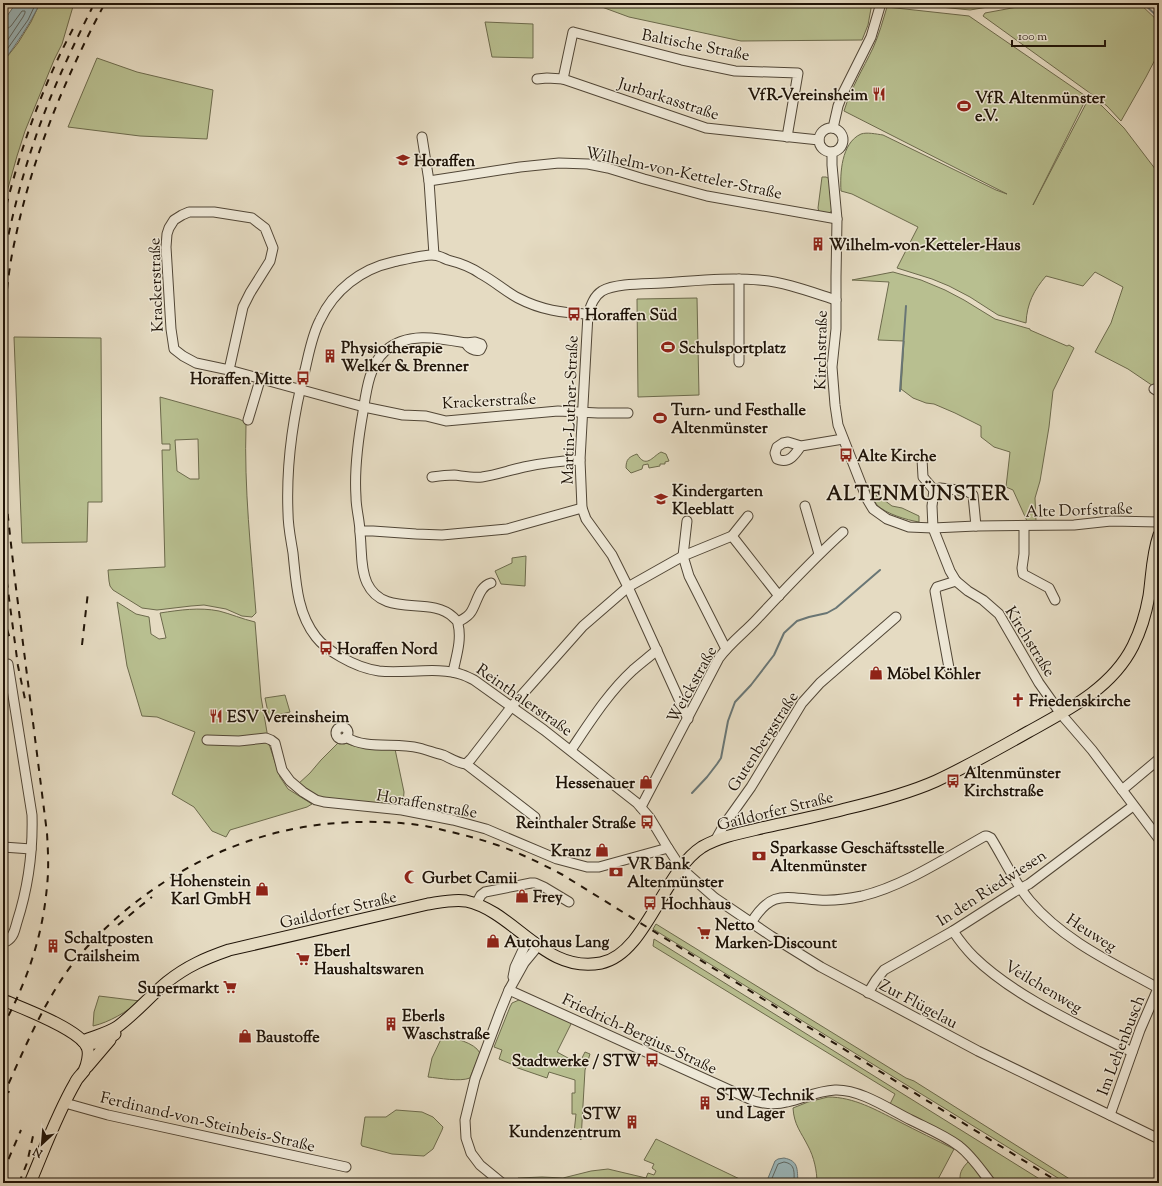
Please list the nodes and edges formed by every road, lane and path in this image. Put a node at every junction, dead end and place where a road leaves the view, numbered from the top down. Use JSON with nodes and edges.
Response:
{"nodes":[{"id":1,"x":881,"y":3,"type":"edge"},
{"id":2,"x":537,"y":79,"type":"dead end"},
{"id":3,"x":563,"y":79,"type":"junction"},
{"id":4,"x":832,"y":128,"type":"junction"},
{"id":5,"x":422,"y":137,"type":"dead end"},
{"id":6,"x":787,"y":137,"type":"junction"},
{"id":7,"x":819,"y":140,"type":"junction"},
{"id":8,"x":832,"y":152,"type":"junction"},
{"id":9,"x":429,"y":181,"type":"junction"},
{"id":10,"x":837,"y":219,"type":"junction"},
{"id":11,"x":434,"y":255,"type":"junction"},
{"id":12,"x":738,"y":279,"type":"junction"},
{"id":13,"x":836,"y":300,"type":"junction"},
{"id":14,"x":588,"y":314,"type":"junction"},
{"id":15,"x":466,"y":343,"type":"dead end"},
{"id":16,"x":739,"y":362,"type":"dead end"},
{"id":17,"x":228,"y":370,"type":"junction"},
{"id":18,"x":260,"y":380,"type":"junction"},
{"id":19,"x":300,"y":390,"type":"junction"},
{"id":20,"x":364,"y":407,"type":"junction"},
{"id":21,"x":583,"y":412,"type":"junction"},
{"id":22,"x":628,"y":413,"type":"dead end"},
{"id":23,"x":248,"y":420,"type":"dead end"},
{"id":24,"x":843,"y":439,"type":"junction"},
{"id":25,"x":801,"y":446,"type":"dead end"},
{"id":26,"x":922,"y":459,"type":"dead end"},
{"id":27,"x":580,"y":460,"type":"junction"},
{"id":28,"x":432,"y":477,"type":"dead end"},
{"id":29,"x":934,"y":490,"type":"junction"},
{"id":30,"x":805,"y":506,"type":"dead end"},
{"id":31,"x":582,"y":508,"type":"junction"},
{"id":32,"x":748,"y":516,"type":"dead end"},
{"id":33,"x":687,"y":521,"type":"dead end"},
{"id":34,"x":1159,"y":522,"type":"edge"},
{"id":35,"x":976,"y":526,"type":"junction"},
{"id":36,"x":1024,"y":526,"type":"junction"},
{"id":37,"x":933,"y":528,"type":"junction"},
{"id":38,"x":360,"y":531,"type":"junction"},
{"id":39,"x":843,"y":532,"type":"dead end"},
{"id":40,"x":1159,"y":535,"type":"edge"},
{"id":41,"x":732,"y":536,"type":"junction"},
{"id":42,"x":819,"y":554,"type":"junction"},
{"id":43,"x":683,"y":556,"type":"junction"},
{"id":44,"x":956,"y":581,"type":"junction"},
{"id":45,"x":491,"y":583,"type":"dead end"},
{"id":46,"x":628,"y":587,"type":"junction"},
{"id":47,"x":779,"y":596,"type":"junction"},
{"id":48,"x":1055,"y":600,"type":"dead end"},
{"id":49,"x":896,"y":617,"type":"dead end"},
{"id":50,"x":458,"y":622,"type":"junction"},
{"id":51,"x":726,"y":649,"type":"junction"},
{"id":52,"x":657,"y":650,"type":"junction"},
{"id":53,"x":3,"y":665,"type":"edge"},
{"id":54,"x":949,"y":668,"type":"dead end"},
{"id":55,"x":453,"y":672,"type":"junction"},
{"id":56,"x":512,"y":706,"type":"junction"},
{"id":57,"x":1061,"y":714,"type":"junction"},
{"id":58,"x":688,"y":719,"type":"junction"},
{"id":59,"x":346,"y":737,"type":"dead end"},
{"id":60,"x":207,"y":740,"type":"dead end"},
{"id":61,"x":571,"y":750,"type":"junction"},
{"id":62,"x":1159,"y":759,"type":"edge"},
{"id":63,"x":466,"y":764,"type":"junction"},
{"id":64,"x":1122,"y":790,"type":"junction"},
{"id":65,"x":1133,"y":806,"type":"junction"},
{"id":66,"x":641,"y":807,"type":"junction"},
{"id":67,"x":536,"y":817,"type":"dead end"},
{"id":68,"x":1159,"y":839,"type":"edge"},
{"id":69,"x":715,"y":841,"type":"junction"},
{"id":70,"x":3,"y":847,"type":"edge"},
{"id":71,"x":668,"y":848,"type":"junction"},
{"id":72,"x":31,"y":849,"type":"junction"},
{"id":73,"x":681,"y":868,"type":"junction"},
{"id":74,"x":1021,"y":888,"type":"junction"},
{"id":75,"x":569,"y":902,"type":"dead end"},
{"id":76,"x":476,"y":904,"type":"junction"},
{"id":77,"x":751,"y":923,"type":"junction"},
{"id":78,"x":953,"y":931,"type":"junction"},
{"id":79,"x":528,"y":939,"type":"junction"},
{"id":80,"x":3,"y":940,"type":"edge"},
{"id":81,"x":538,"y":946,"type":"junction"},
{"id":82,"x":1158,"y":987,"type":"edge"},
{"id":83,"x":159,"y":989,"type":"junction"},
{"id":84,"x":509,"y":990,"type":"junction"},
{"id":85,"x":868,"y":993,"type":"junction"},
{"id":86,"x":3,"y":1000,"type":"edge"},
{"id":87,"x":115,"y":1034,"type":"junction"},
{"id":88,"x":83,"y":1041,"type":"junction"},
{"id":89,"x":1132,"y":1052,"type":"junction"},
{"id":90,"x":84,"y":1070,"type":"junction"},
{"id":91,"x":75,"y":1082,"type":"junction"},
{"id":92,"x":65,"y":1103,"type":"junction"},
{"id":93,"x":1110,"y":1115,"type":"junction"},
{"id":94,"x":1159,"y":1139,"type":"edge"},
{"id":95,"x":346,"y":1167,"type":"dead end"},
{"id":96,"x":30,"y":1183,"type":"edge"},
{"id":97,"x":502,"y":1183,"type":"edge"},
{"id":98,"x":991,"y":1183,"type":"edge"}],
"edges":[{"from":1,"to":4,"type":"street"},
{"from":2,"to":3,"type":"street","name":"Jurbarkasstraße"},
{"from":3,"to":6,"type":"street","name":"Jurbarkasstraße"},
{"from":3,"to":6,"type":"street","name":"Baltische Straße"},
{"from":4,"to":7,"type":"street"},
{"from":4,"to":8,"type":"street"},
{"from":5,"to":9,"type":"street"},
{"from":6,"to":7,"type":"street","name":"Jurbarkasstraße"},
{"from":7,"to":8,"type":"street"},
{"from":8,"to":10,"type":"street","name":"Kirchstraße"},
{"from":9,"to":10,"type":"street","name":"Wilhelm-von-Ketteler-Straße"},
{"from":9,"to":11,"type":"street"},
{"from":10,"to":13,"type":"street","name":"Kirchstraße"},
{"from":11,"to":14,"type":"street","name":"Reinthalerstraße"},
{"from":11,"to":19,"type":"street","name":"Reinthalerstraße"},
{"from":12,"to":13,"type":"street","name":"Martin-Luther-Straße"},
{"from":12,"to":14,"type":"street","name":"Martin-Luther-Straße"},
{"from":12,"to":16,"type":"street"},
{"from":13,"to":24,"type":"street","name":"Kirchstraße"},
{"from":14,"to":21,"type":"street","name":"Martin-Luther-Straße"},
{"from":15,"to":20,"type":"street"},
{"from":17,"to":17,"type":"street","name":"Krackerstraße"},
{"from":17,"to":18,"type":"street","name":"Krackerstraße"},
{"from":18,"to":19,"type":"street","name":"Krackerstraße"},
{"from":18,"to":23,"type":"street"},
{"from":19,"to":20,"type":"street","name":"Krackerstraße"},
{"from":19,"to":55,"type":"street","name":"Reinthalerstraße"},
{"from":20,"to":21,"type":"street","name":"Krackerstraße"},
{"from":20,"to":38,"type":"street"},
{"from":21,"to":22,"type":"street","name":"Krackerstraße"},
{"from":21,"to":27,"type":"street","name":"Martin-Luther-Straße"},
{"from":24,"to":25,"type":"street"},
{"from":24,"to":37,"type":"street","name":"Kirchstraße"},
{"from":26,"to":29,"type":"street"},
{"from":27,"to":28,"type":"street"},
{"from":27,"to":31,"type":"street","name":"Martin-Luther-Straße"},
{"from":29,"to":35,"type":"street"},
{"from":29,"to":37,"type":"street"},
{"from":30,"to":42,"type":"street"},
{"from":31,"to":38,"type":"street"},
{"from":31,"to":46,"type":"street","name":"Martin-Luther-Straße"},
{"from":32,"to":41,"type":"street"},
{"from":33,"to":43,"type":"street"},
{"from":34,"to":36,"type":"street","name":"Alte Dorfstraße"},
{"from":35,"to":36,"type":"street","name":"Alte Dorfstraße"},
{"from":35,"to":37,"type":"street","name":"Alte Dorfstraße"},
{"from":36,"to":48,"type":"street"},
{"from":37,"to":44,"type":"street","name":"Kirchstraße"},
{"from":38,"to":50,"type":"street"},
{"from":39,"to":42,"type":"street","name":"Weickstraße"},
{"from":40,"to":57,"type":"main road","name":"Gaildorfer Straße"},
{"from":41,"to":43,"type":"street"},
{"from":41,"to":47,"type":"street"},
{"from":42,"to":47,"type":"street","name":"Weickstraße"},
{"from":43,"to":46,"type":"street"},
{"from":43,"to":51,"type":"street"},
{"from":44,"to":54,"type":"street"},
{"from":44,"to":57,"type":"street","name":"Kirchstraße"},
{"from":45,"to":50,"type":"street"},
{"from":46,"to":52,"type":"street","name":"Martin-Luther-Straße"},
{"from":46,"to":56,"type":"street"},
{"from":47,"to":51,"type":"street","name":"Weickstraße"},
{"from":49,"to":69,"type":"street","name":"Gutenbergstraße"},
{"from":50,"to":55,"type":"street"},
{"from":51,"to":58,"type":"street","name":"Weickstraße"},
{"from":52,"to":58,"type":"street","name":"Martin-Luther-Straße"},
{"from":52,"to":61,"type":"street"},
{"from":53,"to":72,"type":"street"},
{"from":55,"to":56,"type":"street","name":"Reinthalerstraße"},
{"from":56,"to":61,"type":"street","name":"Reinthalerstraße"},
{"from":56,"to":63,"type":"street"},
{"from":57,"to":64,"type":"street","name":"Kirchstraße"},
{"from":57,"to":69,"type":"main road","name":"Gaildorfer Straße"},
{"from":58,"to":66,"type":"street","name":"Weickstraße"},
{"from":59,"to":63,"type":"street"},
{"from":60,"to":71,"type":"street","name":"Horaffenstraße"},
{"from":61,"to":66,"type":"street","name":"Reinthalerstraße"},
{"from":62,"to":64,"type":"street"},
{"from":63,"to":67,"type":"street"},
{"from":64,"to":65,"type":"street","name":"Kirchstraße"},
{"from":65,"to":68,"type":"street","name":"Kirchstraße"},
{"from":65,"to":74,"type":"street","name":"In den Riedwiesen"},
{"from":66,"to":71,"type":"street","name":"Reinthalerstraße"},
{"from":69,"to":73,"type":"main road","name":"Gaildorfer Straße"},
{"from":70,"to":72,"type":"street"},
{"from":71,"to":73,"type":"street","name":"Reinthalerstraße"},
{"from":72,"to":80,"type":"street"},
{"from":73,"to":77,"type":"street","name":"Zur Flügelau"},
{"from":73,"to":81,"type":"main road","name":"Gaildorfer Straße"},
{"from":74,"to":77,"type":"street","name":"Heuweg"},
{"from":74,"to":78,"type":"street","name":"In den Riedwiesen"},
{"from":74,"to":82,"type":"street","name":"Heuweg"},
{"from":75,"to":76,"type":"street"},
{"from":76,"to":79,"type":"main road","name":"Gaildorfer Straße"},
{"from":76,"to":83,"type":"main road","name":"Gaildorfer Straße"},
{"from":77,"to":85,"type":"street","name":"Zur Flügelau"},
{"from":78,"to":85,"type":"street","name":"In den Riedwiesen"},
{"from":78,"to":89,"type":"street","name":"Veilchenweg"},
{"from":79,"to":81,"type":"main road","name":"Gaildorfer Straße"},
{"from":79,"to":84,"type":"street"},
{"from":81,"to":84,"type":"street"},
{"from":82,"to":89,"type":"street","name":"Im Lehenbusch"},
{"from":83,"to":87,"type":"main road","name":"Gaildorfer Straße"},
{"from":83,"to":88,"type":"main road","name":"Gaildorfer Straße"},
{"from":84,"to":97,"type":"street"},
{"from":84,"to":98,"type":"street","name":"Friedrich-Bergius-Straße"},
{"from":85,"to":93,"type":"street","name":"Zur Flügelau"},
{"from":86,"to":88,"type":"main road"},
{"from":87,"to":88,"type":"main road","name":"Gaildorfer Straße"},
{"from":87,"to":90,"type":"main road","name":"Gaildorfer Straße"},
{"from":88,"to":90,"type":"main road"},
{"from":88,"to":91,"type":"main road"},
{"from":89,"to":93,"type":"street","name":"Im Lehenbusch"},
{"from":90,"to":91,"type":"main road","name":"Gaildorfer Straße"},
{"from":91,"to":92,"type":"main road"},
{"from":92,"to":95,"type":"street","name":"Ferdinand-von-Steinbeis-Straße"},
{"from":92,"to":96,"type":"main road"},
{"from":93,"to":94,"type":"street","name":"Zur Flügelau"}]}
